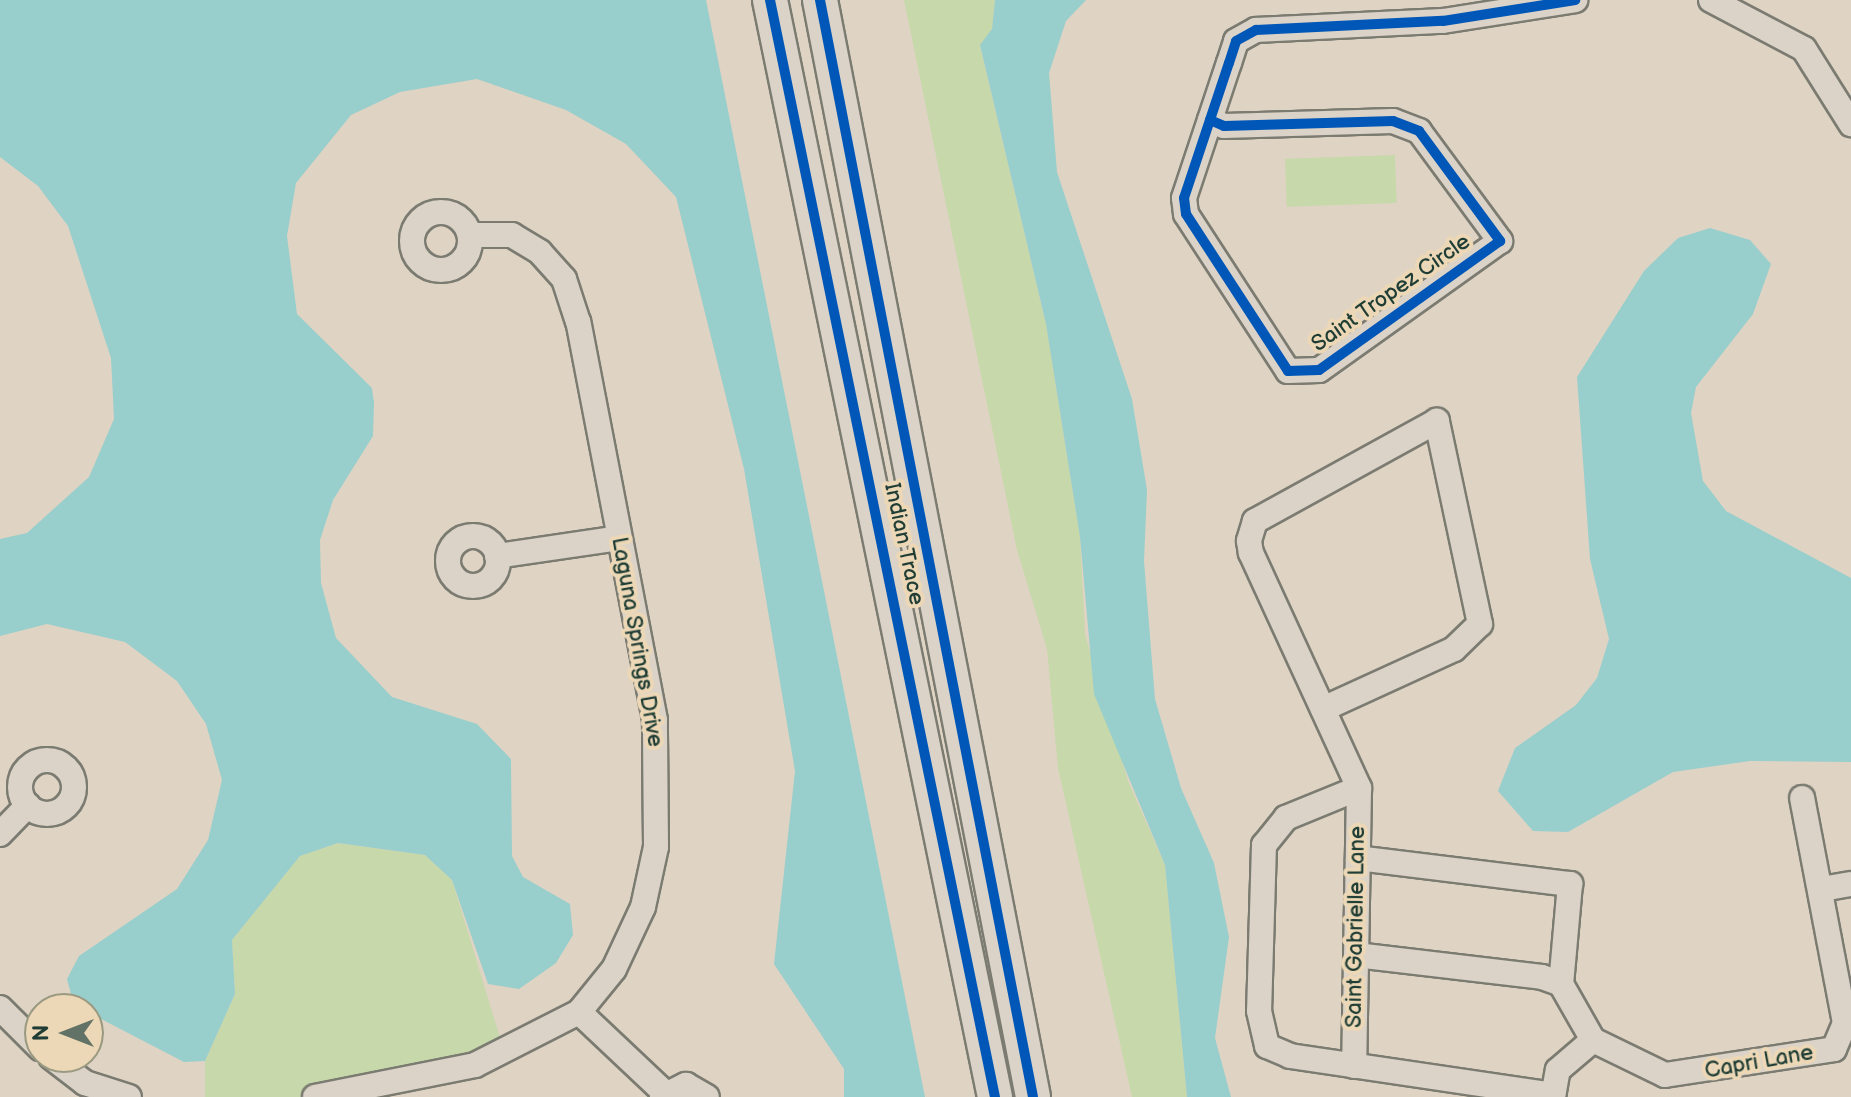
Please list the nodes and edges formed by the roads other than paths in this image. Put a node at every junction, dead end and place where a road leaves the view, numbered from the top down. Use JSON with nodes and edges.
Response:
{"nodes":[{"id":1,"x":770,"y":0,"type":"edge"},
{"id":2,"x":820,"y":0,"type":"edge"},
{"id":3,"x":1575,"y":0,"type":"edge"},
{"id":4,"x":1711,"y":0,"type":"edge"},
{"id":5,"x":1210,"y":120,"type":"junction"},
{"id":6,"x":1851,"y":124,"type":"edge"},
{"id":7,"x":470,"y":235,"type":"dead end"},
{"id":8,"x":619,"y":538,"type":"junction"},
{"id":9,"x":497,"y":556,"type":"dead end"},
{"id":10,"x":1323,"y":709,"type":"junction"},
{"id":11,"x":1359,"y":788,"type":"junction"},
{"id":12,"x":1802,"y":798,"type":"dead end"},
{"id":13,"x":28,"y":805,"type":"dead end"},
{"id":14,"x":0,"y":834,"type":"edge"},
{"id":15,"x":1358,"y":858,"type":"junction"},
{"id":16,"x":1851,"y":884,"type":"edge"},
{"id":17,"x":1822,"y":889,"type":"junction"},
{"id":18,"x":1356,"y":955,"type":"junction"},
{"id":19,"x":1845,"y":983,"type":"edge"},
{"id":20,"x":1561,"y":984,"type":"junction"},
{"id":21,"x":0,"y":1008,"type":"edge"},
{"id":22,"x":579,"y":1012,"type":"junction"},
{"id":23,"x":24,"y":1032,"type":"edge"},
{"id":24,"x":1593,"y":1040,"type":"junction"},
{"id":25,"x":1354,"y":1066,"type":"junction"},
{"id":26,"x":66,"y":1073,"type":"edge"},
{"id":27,"x":81,"y":1090,"type":"edge"},
{"id":28,"x":1665,"y":1090,"type":"edge"},
{"id":29,"x":357,"y":1094,"type":"edge"},
{"id":30,"x":663,"y":1095,"type":"edge"},
{"id":31,"x":1553,"y":1096,"type":"edge"},
{"id":32,"x":129,"y":1097,"type":"edge"},
{"id":33,"x":318,"y":1097,"type":"edge"},
{"id":34,"x":707,"y":1097,"type":"edge"},
{"id":35,"x":995,"y":1097,"type":"edge"},
{"id":36,"x":1033,"y":1097,"type":"edge"}],
"edges":[{"from":1,"to":35,"type":"main road","name":"Indian Trace"},
{"from":2,"to":36,"type":"main road","name":"Indian Trace"},
{"from":3,"to":5,"type":"street","name":"Saint Tropez Circle"},
{"from":4,"to":6,"type":"street"},
{"from":5,"to":5,"type":"street","name":"Saint Tropez Circle"},
{"from":7,"to":8,"type":"street","name":"Laguna Springs Drive"},
{"from":8,"to":9,"type":"street"},
{"from":8,"to":22,"type":"street","name":"Laguna Springs Drive"},
{"from":10,"to":10,"type":"street","name":"Saint Gabrielle Lane"},
{"from":10,"to":11,"type":"street","name":"Saint Gabrielle Lane"},
{"from":11,"to":15,"type":"street","name":"Saint Gabrielle Lane"},
{"from":11,"to":25,"type":"street","name":"Saint Gabrielle Lane"},
{"from":12,"to":17,"type":"street","name":"Capri Lane"},
{"from":13,"to":14,"type":"street"},
{"from":15,"to":18,"type":"street","name":"Saint Gabrielle Lane"},
{"from":15,"to":20,"type":"street"},
{"from":16,"to":17,"type":"street"},
{"from":17,"to":19,"type":"street","name":"Capri Lane"},
{"from":18,"to":20,"type":"street"},
{"from":18,"to":25,"type":"street","name":"Saint Gabrielle Lane"},
{"from":19,"to":28,"type":"street","name":"Capri Lane"},
{"from":20,"to":24,"type":"street"},
{"from":21,"to":23,"type":"street"},
{"from":22,"to":29,"type":"street","name":"Laguna Springs Drive"},
{"from":22,"to":30,"type":"street"},
{"from":24,"to":28,"type":"street","name":"Capri Lane"},
{"from":24,"to":31,"type":"street","name":"Saint Gabrielle Lane"},
{"from":25,"to":31,"type":"street","name":"Saint Gabrielle Lane"},
{"from":26,"to":27,"type":"street"},
{"from":27,"to":32,"type":"street"},
{"from":29,"to":33,"type":"street","name":"Laguna Springs Drive"},
{"from":30,"to":34,"type":"street"}]}
